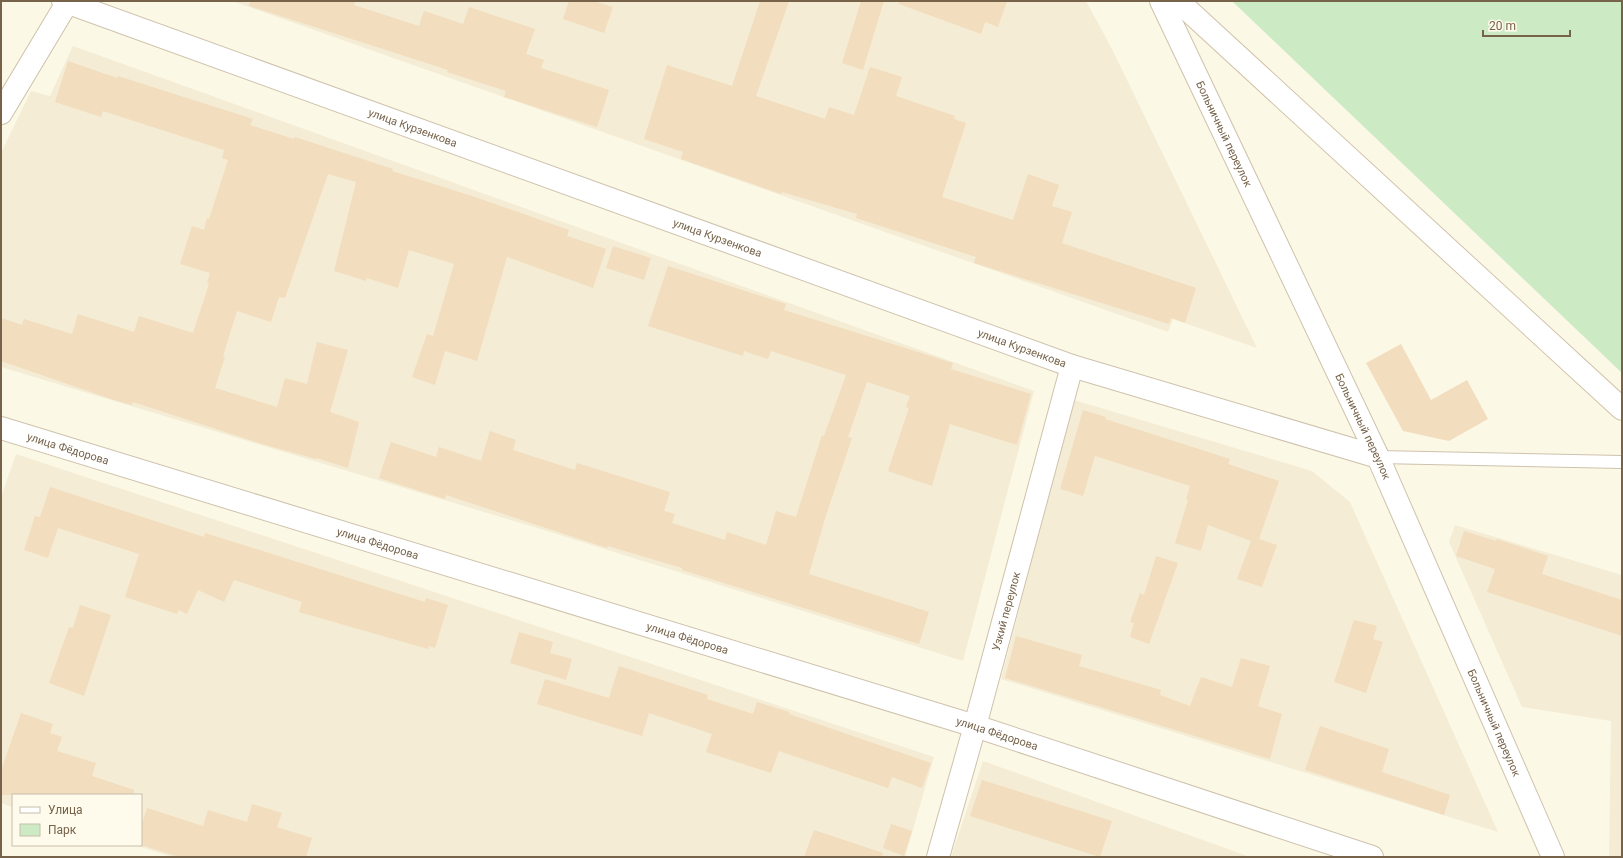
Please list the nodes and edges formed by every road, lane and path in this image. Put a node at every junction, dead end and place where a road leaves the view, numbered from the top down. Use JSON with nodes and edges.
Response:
{"nodes":[{"id":1,"x":1161,"y":1,"type":"edge"},
{"id":2,"x":1178,"y":1,"type":"edge"},
{"id":3,"x":65,"y":2,"type":"edge"},
{"id":4,"x":1,"y":113,"type":"edge"},
{"id":5,"x":1072,"y":366,"type":"junction"},
{"id":6,"x":1622,"y":409,"type":"edge"},
{"id":7,"x":1,"y":428,"type":"edge"},
{"id":8,"x":1378,"y":456,"type":"junction"},
{"id":9,"x":1622,"y":462,"type":"edge"},
{"id":10,"x":975,"y":726,"type":"junction"},
{"id":11,"x":938,"y":857,"type":"edge"},
{"id":12,"x":1372,"y":857,"type":"edge"},
{"id":13,"x":1552,"y":857,"type":"edge"}],
"edges":[{"from":1,"to":8,"type":"street","name":"Больничный переулок"},
{"from":2,"to":6,"type":"street"},
{"from":3,"to":4,"type":"street"},
{"from":3,"to":5,"type":"street","name":"улица Курзенкова"},
{"from":5,"to":8,"type":"street","name":"улица Курзенкова"},
{"from":5,"to":10,"type":"street","name":"Узкий переулок"},
{"from":7,"to":10,"type":"street","name":"улица Фёдорова"},
{"from":8,"to":9,"type":"lane"},
{"from":8,"to":13,"type":"street","name":"Больничный переулок"},
{"from":10,"to":11,"type":"street","name":"Узкий переулок"},
{"from":10,"to":12,"type":"street","name":"улица Фёдорова"}]}
